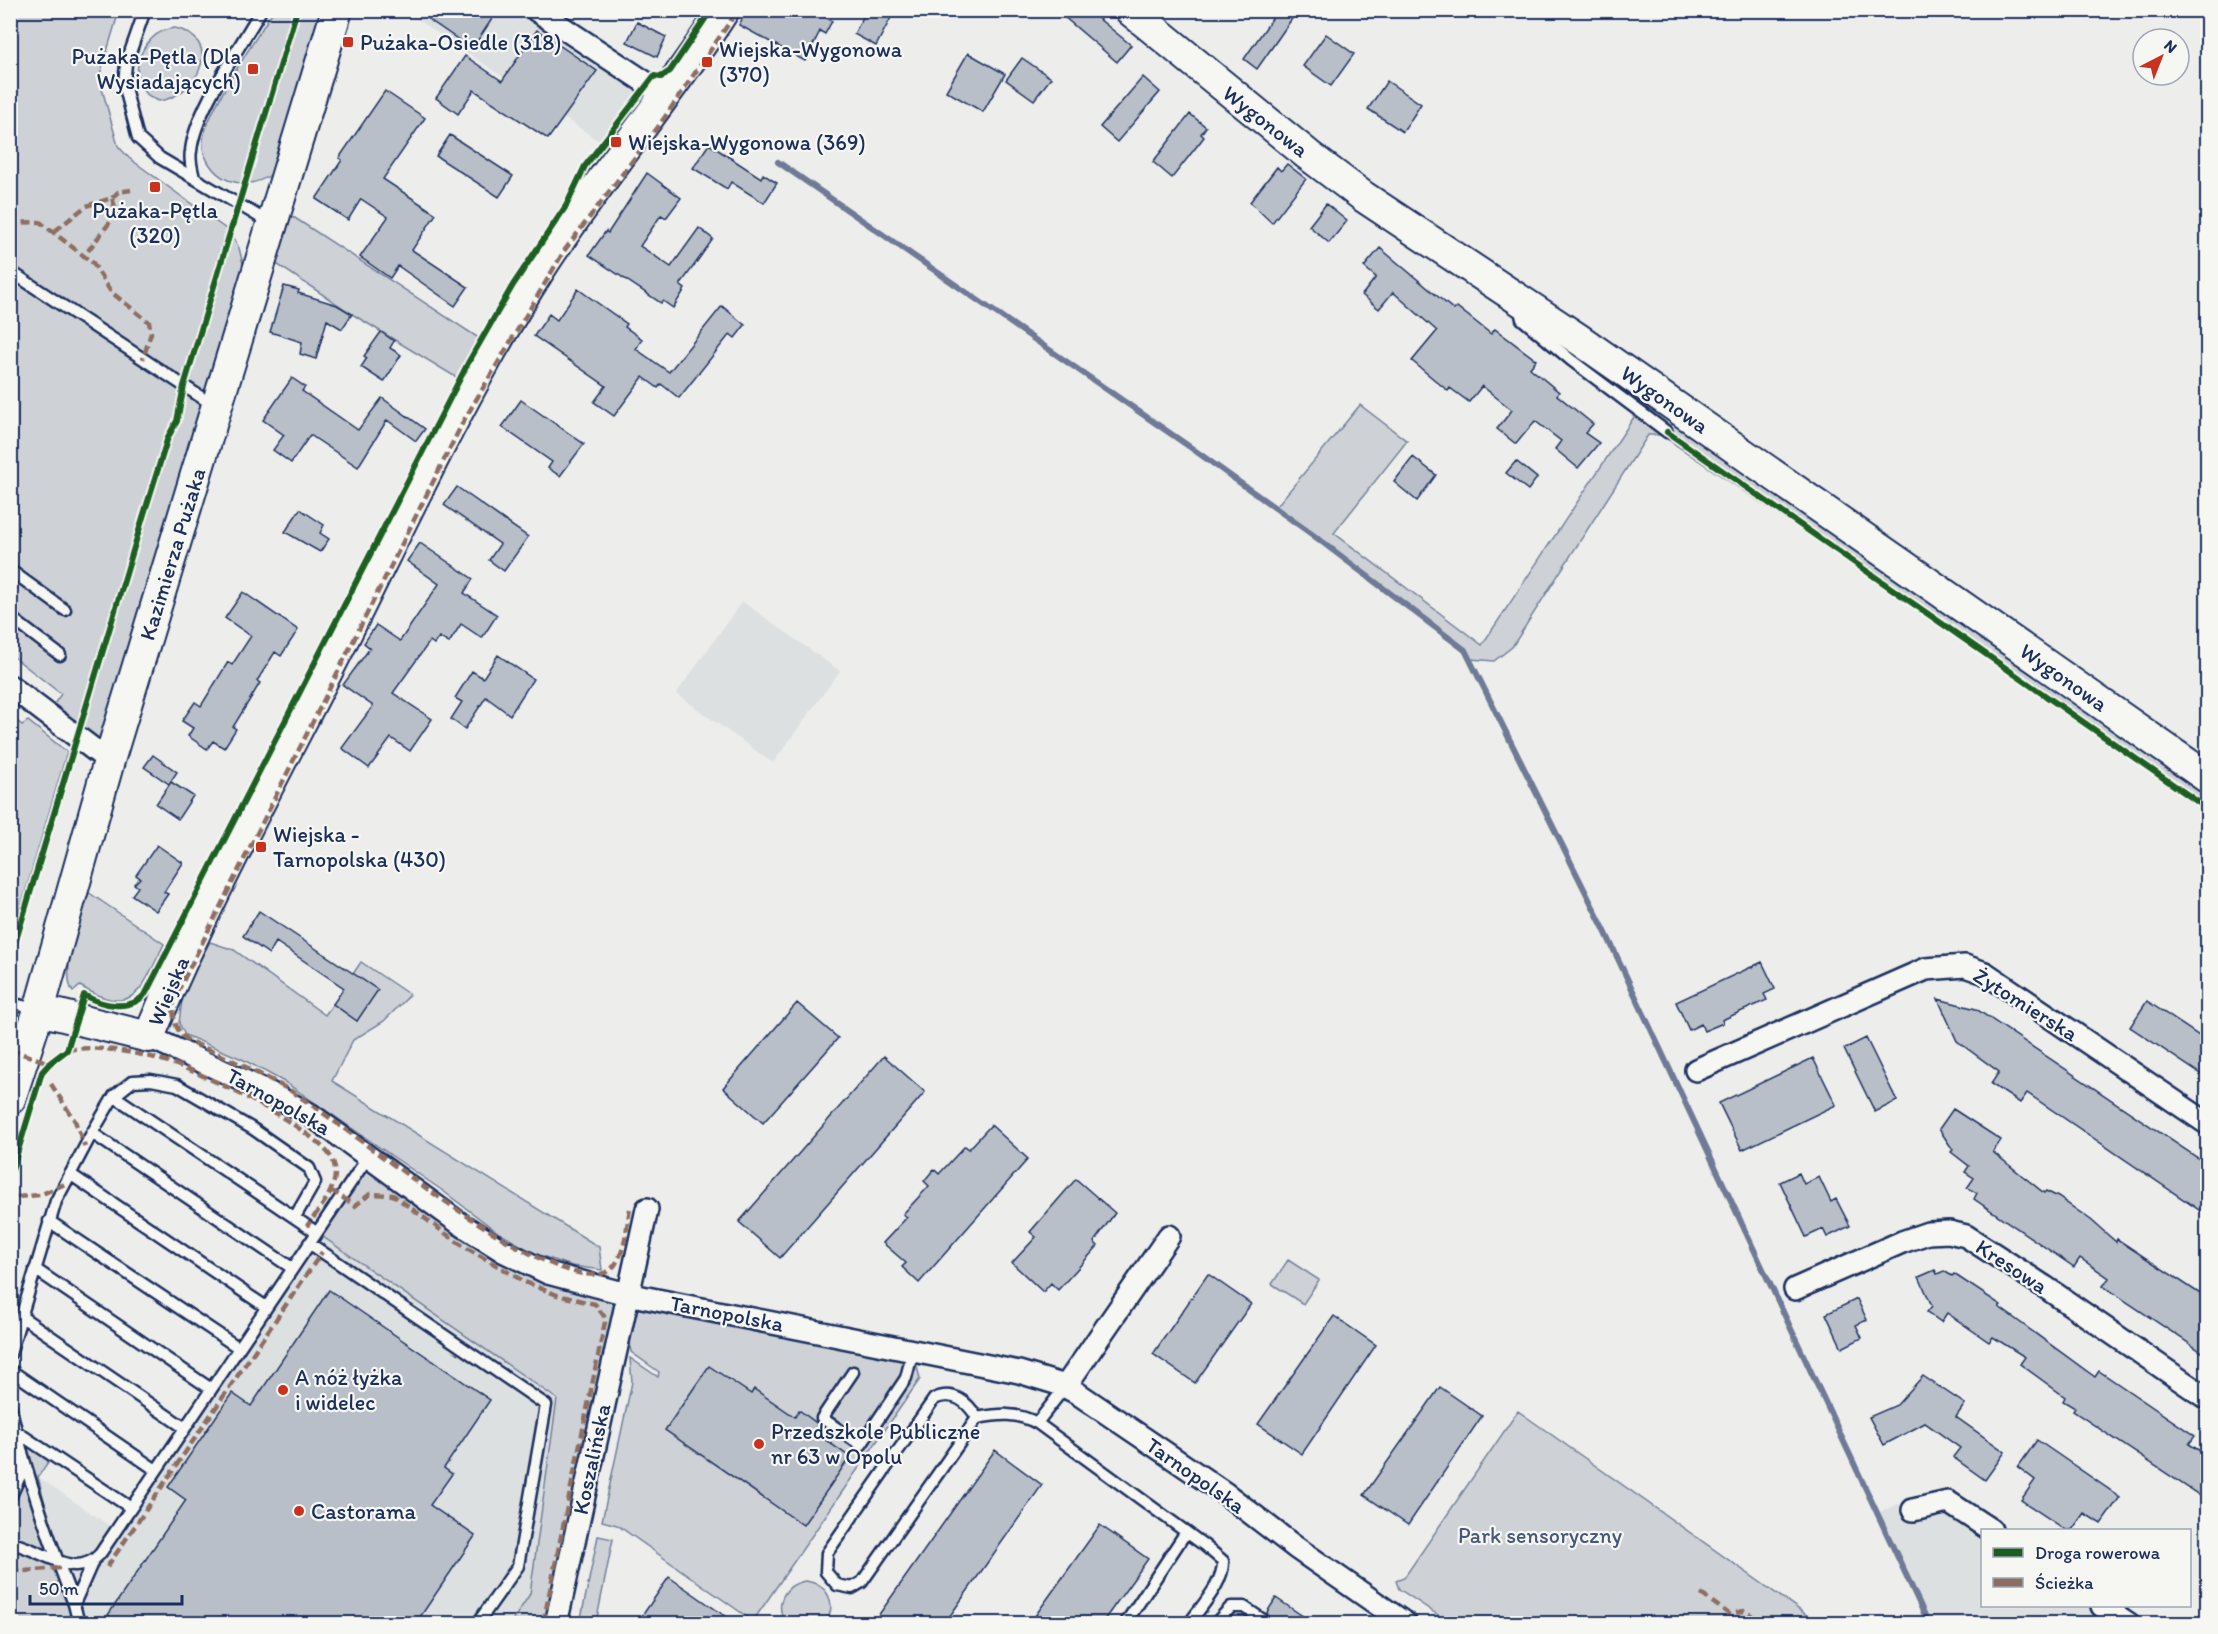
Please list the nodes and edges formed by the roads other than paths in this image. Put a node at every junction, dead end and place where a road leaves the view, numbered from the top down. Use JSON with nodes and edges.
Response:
{"nodes":[{"id":1,"x":145,"y":10,"type":"edge"},
{"id":2,"x":261,"y":10,"type":"edge"},
{"id":3,"x":337,"y":10,"type":"edge"},
{"id":4,"x":536,"y":10,"type":"edge"},
{"id":5,"x":724,"y":10,"type":"edge"},
{"id":6,"x":1130,"y":10,"type":"edge"},
{"id":7,"x":666,"y":96,"type":"junction"},
{"id":8,"x":194,"y":178,"type":"junction"},
{"id":9,"x":273,"y":225,"type":"junction"},
{"id":10,"x":10,"y":271,"type":"edge"},
{"id":11,"x":1516,"y":298,"type":"junction"},
{"id":12,"x":217,"y":407,"type":"junction"},
{"id":13,"x":1667,"y":432,"type":"dead end"},
{"id":14,"x":10,"y":570,"type":"edge"},
{"id":15,"x":65,"y":610,"type":"dead end"},
{"id":16,"x":10,"y":616,"type":"edge"},
{"id":17,"x":60,"y":655,"type":"dead end"},
{"id":18,"x":10,"y":686,"type":"edge"},
{"id":19,"x":110,"y":761,"type":"junction"},
{"id":20,"x":2208,"y":778,"type":"edge"},
{"id":21,"x":10,"y":1003,"type":"edge"},
{"id":22,"x":39,"y":1010,"type":"junction"},
{"id":23,"x":149,"y":1036,"type":"junction"},
{"id":24,"x":1696,"y":1070,"type":"dead end"},
{"id":25,"x":114,"y":1096,"type":"junction"},
{"id":26,"x":10,"y":1099,"type":"edge"},
{"id":27,"x":2208,"y":1124,"type":"edge"},
{"id":28,"x":92,"y":1133,"type":"junction"},
{"id":29,"x":368,"y":1157,"type":"junction"},
{"id":30,"x":70,"y":1174,"type":"junction"},
{"id":31,"x":647,"y":1209,"type":"dead end"},
{"id":32,"x":295,"y":1217,"type":"junction"},
{"id":33,"x":49,"y":1221,"type":"junction"},
{"id":34,"x":316,"y":1232,"type":"junction"},
{"id":35,"x":1169,"y":1236,"type":"dead end"},
{"id":36,"x":309,"y":1243,"type":"junction"},
{"id":37,"x":292,"y":1268,"type":"junction"},
{"id":38,"x":35,"y":1269,"type":"junction"},
{"id":39,"x":1795,"y":1289,"type":"dead end"},
{"id":40,"x":627,"y":1294,"type":"junction"},
{"id":41,"x":266,"y":1307,"type":"junction"},
{"id":42,"x":22,"y":1317,"type":"junction"},
{"id":43,"x":238,"y":1348,"type":"junction"},
{"id":44,"x":913,"y":1350,"type":"junction"},
{"id":45,"x":10,"y":1354,"type":"edge"},
{"id":46,"x":10,"y":1370,"type":"edge"},
{"id":47,"x":853,"y":1372,"type":"dead end"},
{"id":48,"x":1065,"y":1387,"type":"junction"},
{"id":49,"x":211,"y":1389,"type":"junction"},
{"id":50,"x":2208,"y":1399,"type":"edge"},
{"id":51,"x":10,"y":1405,"type":"edge"},
{"id":52,"x":977,"y":1418,"type":"junction"},
{"id":53,"x":1037,"y":1423,"type":"junction"},
{"id":54,"x":185,"y":1428,"type":"junction"},
{"id":55,"x":17,"y":1432,"type":"junction"},
{"id":56,"x":20,"y":1445,"type":"junction"},
{"id":57,"x":156,"y":1470,"type":"junction"},
{"id":58,"x":10,"y":1498,"type":"edge"},
{"id":59,"x":131,"y":1508,"type":"junction"},
{"id":60,"x":1913,"y":1510,"type":"dead end"},
{"id":61,"x":1989,"y":1529,"type":"edge"},
{"id":62,"x":1186,"y":1532,"type":"junction"},
{"id":63,"x":10,"y":1543,"type":"edge"},
{"id":64,"x":57,"y":1560,"type":"junction"},
{"id":65,"x":92,"y":1563,"type":"junction"},
{"id":66,"x":74,"y":1604,"type":"junction"},
{"id":67,"x":2105,"y":1607,"type":"edge"},
{"id":68,"x":1263,"y":1620,"type":"dead end"},
{"id":69,"x":79,"y":1623,"type":"edge"},
{"id":70,"x":477,"y":1623,"type":"edge"},
{"id":71,"x":556,"y":1623,"type":"edge"},
{"id":72,"x":1125,"y":1623,"type":"edge"},
{"id":73,"x":1189,"y":1623,"type":"edge"},
{"id":74,"x":1215,"y":1623,"type":"edge"},
{"id":75,"x":1406,"y":1623,"type":"edge"},
{"id":76,"x":2129,"y":1623,"type":"edge"}],
"edges":[{"from":1,"to":8,"type":"lane"},
{"from":2,"to":8,"type":"lane"},
{"from":3,"to":9,"type":"street","name":"Kazimierza Pużaka"},
{"from":4,"to":7,"type":"street"},
{"from":5,"to":7,"type":"street","name":"Wiejska"},
{"from":6,"to":11,"type":"street","name":"Wygonowa"},
{"from":7,"to":23,"type":"street","name":"Wiejska"},
{"from":8,"to":9,"type":"lane"},
{"from":9,"to":12,"type":"street","name":"Kazimierza Pużaka"},
{"from":10,"to":12,"type":"lane"},
{"from":11,"to":13,"type":"lane"},
{"from":11,"to":20,"type":"street","name":"Wygonowa"},
{"from":12,"to":19,"type":"street","name":"Kazimierza Pużaka"},
{"from":14,"to":15,"type":"lane"},
{"from":16,"to":17,"type":"lane"},
{"from":18,"to":19,"type":"street"},
{"from":19,"to":22,"type":"street","name":"Kazimierza Pużaka"},
{"from":21,"to":22,"type":"lane"},
{"from":22,"to":23,"type":"street","name":"Tarnopolska"},
{"from":22,"to":26,"type":"street","name":"Kazimierza Pużaka"},
{"from":23,"to":29,"type":"street","name":"Tarnopolska"},
{"from":24,"to":27,"type":"street","name":"Żytomierska"},
{"from":25,"to":28,"type":"lane"},
{"from":25,"to":32,"type":"lane"},
{"from":25,"to":32,"type":"lane"},
{"from":28,"to":30,"type":"lane"},
{"from":28,"to":37,"type":"lane"},
{"from":29,"to":34,"type":"lane"},
{"from":29,"to":40,"type":"street","name":"Tarnopolska"},
{"from":30,"to":33,"type":"lane"},
{"from":30,"to":41,"type":"lane"},
{"from":31,"to":40,"type":"street","name":"Koszalińska"},
{"from":32,"to":34,"type":"lane"},
{"from":33,"to":38,"type":"lane"},
{"from":33,"to":43,"type":"lane"},
{"from":34,"to":36,"type":"lane"},
{"from":35,"to":48,"type":"street"},
{"from":36,"to":37,"type":"lane"},
{"from":36,"to":70,"type":"lane"},
{"from":37,"to":41,"type":"lane"},
{"from":38,"to":42,"type":"lane"},
{"from":38,"to":49,"type":"lane"},
{"from":39,"to":50,"type":"street","name":"Kresowa"},
{"from":40,"to":44,"type":"street","name":"Tarnopolska"},
{"from":40,"to":71,"type":"street","name":"Koszalińska"},
{"from":41,"to":43,"type":"lane"},
{"from":42,"to":45,"type":"lane"},
{"from":42,"to":54,"type":"lane"},
{"from":43,"to":49,"type":"lane"},
{"from":44,"to":47,"type":"lane"},
{"from":44,"to":48,"type":"street","name":"Tarnopolska"},
{"from":46,"to":57,"type":"lane"},
{"from":48,"to":53,"type":"lane"},
{"from":48,"to":75,"type":"street","name":"Tarnopolska"},
{"from":49,"to":54,"type":"lane"},
{"from":51,"to":55,"type":"lane"},
{"from":52,"to":52,"type":"lane"},
{"from":52,"to":53,"type":"lane"},
{"from":53,"to":62,"type":"lane"},
{"from":54,"to":57,"type":"lane"},
{"from":55,"to":56,"type":"lane"},
{"from":55,"to":59,"type":"lane"},
{"from":56,"to":58,"type":"lane"},
{"from":56,"to":64,"type":"lane"},
{"from":57,"to":59,"type":"lane"},
{"from":59,"to":65,"type":"lane"},
{"from":60,"to":61,"type":"street"},
{"from":62,"to":72,"type":"lane"},
{"from":62,"to":73,"type":"lane"},
{"from":63,"to":64,"type":"lane"},
{"from":64,"to":65,"type":"lane"},
{"from":64,"to":66,"type":"lane"},
{"from":65,"to":66,"type":"lane"},
{"from":66,"to":69,"type":"lane"},
{"from":67,"to":76,"type":"street"},
{"from":68,"to":74,"type":"lane"}]}
